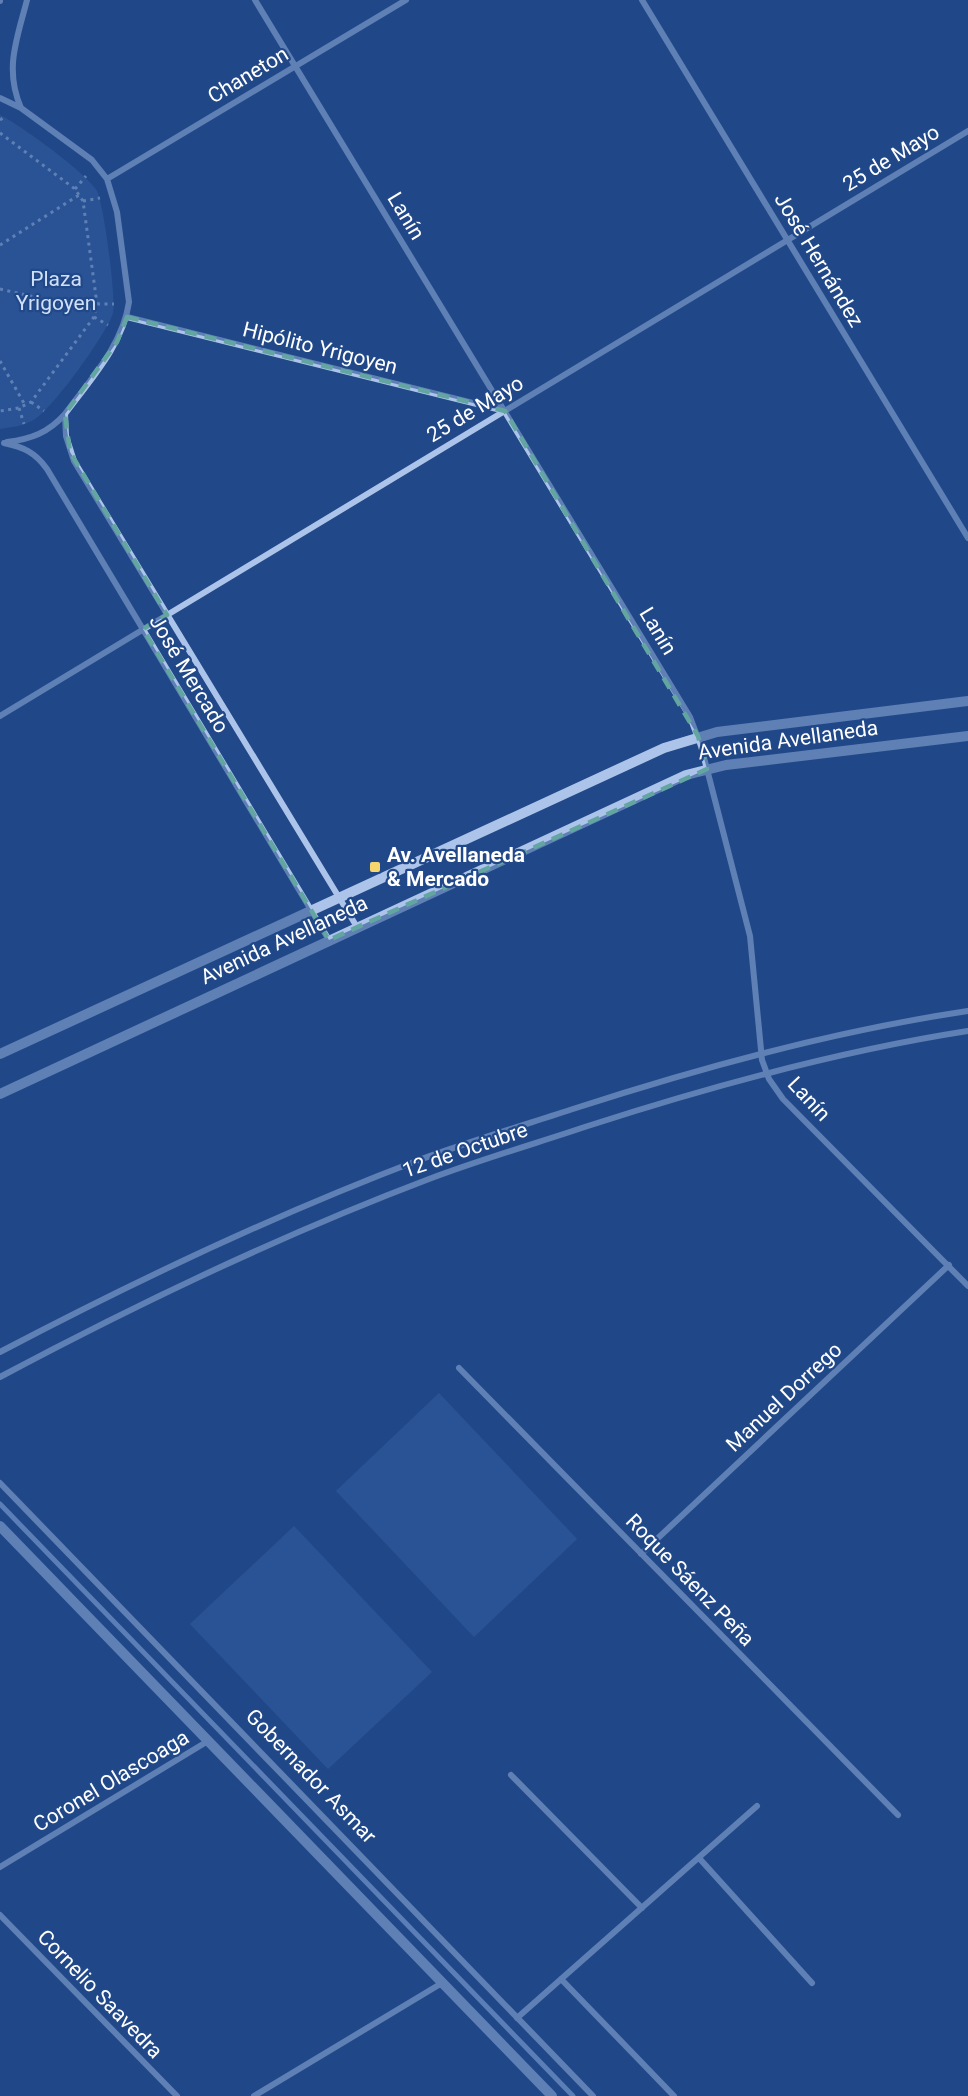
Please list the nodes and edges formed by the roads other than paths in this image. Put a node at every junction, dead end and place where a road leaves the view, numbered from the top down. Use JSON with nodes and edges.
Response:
{"nodes":[{"id":1,"x":27,"y":0,"type":"edge"},
{"id":2,"x":255,"y":0,"type":"edge"},
{"id":3,"x":406,"y":0,"type":"edge"},
{"id":4,"x":642,"y":0,"type":"edge"},
{"id":5,"x":295,"y":66,"type":"junction"},
{"id":6,"x":0,"y":98,"type":"edge"},
{"id":7,"x":21,"y":108,"type":"junction"},
{"id":8,"x":968,"y":131,"type":"edge"},
{"id":9,"x":108,"y":179,"type":"junction"},
{"id":10,"x":788,"y":240,"type":"junction"},
{"id":11,"x":127,"y":317,"type":"junction"},
{"id":12,"x":504,"y":411,"type":"junction"},
{"id":13,"x":65,"y":414,"type":"junction"},
{"id":14,"x":2,"y":443,"type":"edge"},
{"id":15,"x":968,"y":538,"type":"edge"},
{"id":16,"x":167,"y":615,"type":"junction"},
{"id":17,"x":143,"y":629,"type":"junction"},
{"id":18,"x":968,"y":701,"type":"edge"},
{"id":19,"x":0,"y":716,"type":"edge"},
{"id":20,"x":698,"y":736,"type":"junction"},
{"id":21,"x":968,"y":736,"type":"edge"},
{"id":22,"x":707,"y":769,"type":"junction"},
{"id":23,"x":339,"y":897,"type":"junction"},
{"id":24,"x":311,"y":910,"type":"junction"},
{"id":25,"x":357,"y":927,"type":"junction"},
{"id":26,"x":329,"y":940,"type":"junction"},
{"id":27,"x":968,"y":1011,"type":"edge"},
{"id":28,"x":968,"y":1031,"type":"edge"},
{"id":29,"x":761,"y":1053,"type":"junction"},
{"id":30,"x":0,"y":1054,"type":"edge"},
{"id":31,"x":766,"y":1073,"type":"junction"},
{"id":32,"x":0,"y":1094,"type":"edge"},
{"id":33,"x":949,"y":1265,"type":"junction"},
{"id":34,"x":968,"y":1286,"type":"edge"},
{"id":35,"x":0,"y":1352,"type":"edge"},
{"id":36,"x":459,"y":1368,"type":"dead end"},
{"id":37,"x":0,"y":1377,"type":"edge"},
{"id":38,"x":0,"y":1483,"type":"edge"},
{"id":39,"x":0,"y":1526,"type":"edge"},
{"id":40,"x":641,"y":1554,"type":"junction"},
{"id":41,"x":208,"y":1741,"type":"junction"},
{"id":42,"x":511,"y":1775,"type":"dead end"},
{"id":43,"x":757,"y":1806,"type":"dead end"},
{"id":44,"x":898,"y":1815,"type":"dead end"},
{"id":45,"x":699,"y":1858,"type":"junction"},
{"id":46,"x":0,"y":1867,"type":"edge"},
{"id":47,"x":642,"y":1908,"type":"junction"},
{"id":48,"x":0,"y":1915,"type":"edge"},
{"id":49,"x":561,"y":1979,"type":"junction"},
{"id":50,"x":442,"y":1983,"type":"junction"},
{"id":51,"x":812,"y":1983,"type":"dead end"},
{"id":52,"x":517,"y":2018,"type":"junction"},
{"id":53,"x":177,"y":2096,"type":"edge"},
{"id":54,"x":254,"y":2096,"type":"edge"},
{"id":55,"x":552,"y":2096,"type":"edge"},
{"id":56,"x":593,"y":2096,"type":"edge"},
{"id":57,"x":674,"y":2096,"type":"edge"}],
"edges":[{"from":1,"to":7,"type":"street"},
{"from":2,"to":5,"type":"street","name":"Lanín"},
{"from":3,"to":5,"type":"street","name":"Chaneton"},
{"from":4,"to":10,"type":"street","name":"José Hernández"},
{"from":5,"to":9,"type":"street","name":"Chaneton"},
{"from":5,"to":12,"type":"street","name":"Lanín"},
{"from":6,"to":7,"type":"street"},
{"from":7,"to":9,"type":"street"},
{"from":8,"to":10,"type":"street","name":"25 de Mayo"},
{"from":9,"to":11,"type":"street"},
{"from":10,"to":12,"type":"street","name":"25 de Mayo"},
{"from":10,"to":15,"type":"street","name":"José Hernández"},
{"from":11,"to":12,"type":"street","name":"Hipólito Yrigoyen"},
{"from":11,"to":13,"type":"street"},
{"from":12,"to":16,"type":"street","name":"25 de Mayo"},
{"from":12,"to":20,"type":"street","name":"Lanín"},
{"from":13,"to":14,"type":"street"},
{"from":13,"to":16,"type":"street","name":"José Mercado"},
{"from":14,"to":17,"type":"street","name":"José Mercado"},
{"from":16,"to":17,"type":"street","name":"25 de Mayo"},
{"from":16,"to":23,"type":"street","name":"José Mercado"},
{"from":17,"to":19,"type":"street","name":"25 de Mayo"},
{"from":17,"to":24,"type":"street","name":"José Mercado"},
{"from":18,"to":20,"type":"street","name":"Avenida Avellaneda"},
{"from":20,"to":22,"type":"street","name":"Lanín"},
{"from":20,"to":23,"type":"street","name":"Avenida Avellaneda"},
{"from":21,"to":22,"type":"street","name":"Avenida Avellaneda"},
{"from":22,"to":25,"type":"street","name":"Avenida Avellaneda"},
{"from":22,"to":29,"type":"street","name":"Lanín"},
{"from":23,"to":24,"type":"street","name":"Avenida Avellaneda"},
{"from":23,"to":25,"type":"street","name":"José Mercado"},
{"from":24,"to":26,"type":"street","name":"José Mercado"},
{"from":24,"to":30,"type":"street","name":"Avenida Avellaneda"},
{"from":25,"to":26,"type":"street","name":"Avenida Avellaneda"},
{"from":26,"to":32,"type":"street","name":"Avenida Avellaneda"},
{"from":27,"to":29,"type":"street","name":"12 de Octubre"},
{"from":28,"to":31,"type":"street","name":"12 de Octubre"},
{"from":29,"to":31,"type":"street","name":"Lanín"},
{"from":29,"to":35,"type":"street","name":"12 de Octubre"},
{"from":31,"to":33,"type":"street","name":"Lanín"},
{"from":31,"to":37,"type":"street","name":"12 de Octubre"},
{"from":33,"to":34,"type":"street","name":"Lanín"},
{"from":33,"to":40,"type":"street","name":"Manuel Dorrego"},
{"from":36,"to":40,"type":"street","name":"Roque Sáenz Peña"},
{"from":38,"to":52,"type":"street","name":"Gobernador Asmar"},
{"from":39,"to":41,"type":"street"},
{"from":40,"to":44,"type":"street","name":"Roque Sáenz Peña"},
{"from":41,"to":46,"type":"street","name":"Coronel Olascoaga"},
{"from":41,"to":50,"type":"street"},
{"from":42,"to":47,"type":"street"},
{"from":43,"to":45,"type":"street"},
{"from":45,"to":47,"type":"street"},
{"from":45,"to":51,"type":"street"},
{"from":47,"to":49,"type":"street"},
{"from":48,"to":53,"type":"street","name":"Cornelio Saavedra"},
{"from":49,"to":52,"type":"street"},
{"from":49,"to":57,"type":"street"},
{"from":50,"to":54,"type":"street"},
{"from":50,"to":55,"type":"street"},
{"from":52,"to":56,"type":"street","name":"Gobernador Asmar"}]}
